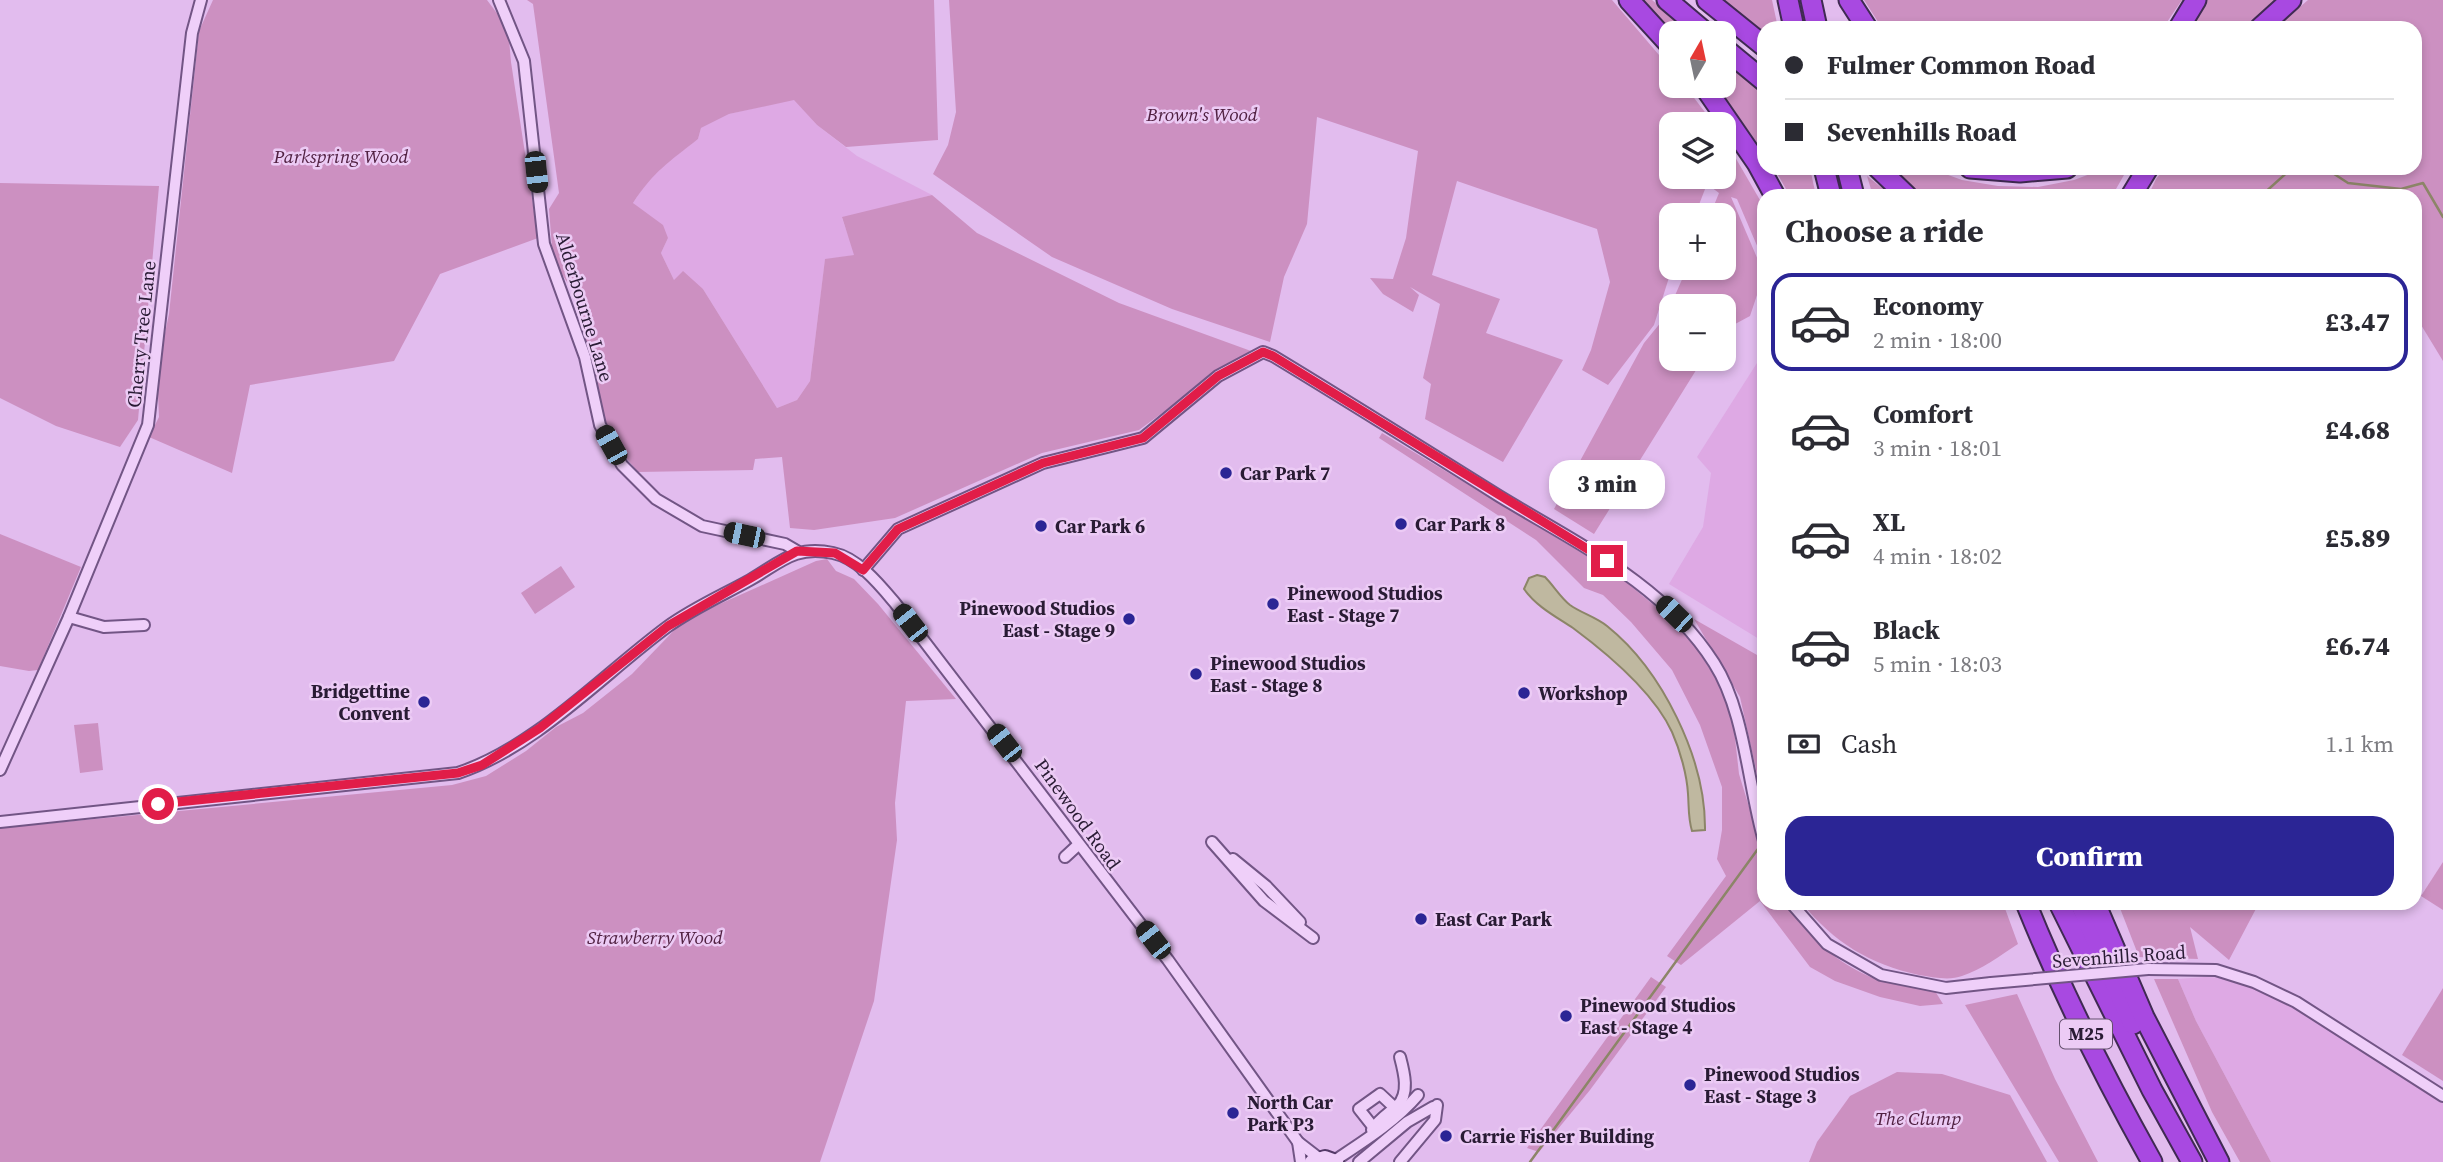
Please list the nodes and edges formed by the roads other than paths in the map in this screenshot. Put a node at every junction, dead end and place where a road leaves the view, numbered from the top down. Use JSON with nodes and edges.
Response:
{"nodes":[{"id":1,"x":201,"y":0,"type":"edge"},
{"id":2,"x":499,"y":0,"type":"edge"},
{"id":3,"x":1629,"y":0,"type":"edge"},
{"id":4,"x":1667,"y":0,"type":"edge"},
{"id":5,"x":1707,"y":0,"type":"edge"},
{"id":6,"x":1788,"y":0,"type":"edge"},
{"id":7,"x":1811,"y":0,"type":"edge"},
{"id":8,"x":1850,"y":0,"type":"edge"},
{"id":9,"x":2196,"y":0,"type":"edge"},
{"id":10,"x":2291,"y":0,"type":"edge"},
{"id":11,"x":1692,"y":21,"type":"edge"},
{"id":12,"x":1792,"y":21,"type":"edge"},
{"id":13,"x":1816,"y":21,"type":"edge"},
{"id":14,"x":1863,"y":21,"type":"edge"},
{"id":15,"x":2183,"y":21,"type":"edge"},
{"id":16,"x":2268,"y":21,"type":"edge"},
{"id":17,"x":1659,"y":33,"type":"edge"},
{"id":18,"x":1757,"y":40,"type":"edge"},
{"id":19,"x":1736,"y":58,"type":"edge"},
{"id":20,"x":1757,"y":75,"type":"edge"},
{"id":21,"x":1712,"y":98,"type":"edge"},
{"id":22,"x":1757,"y":163,"type":"edge"},
{"id":23,"x":1885,"y":175,"type":"edge"},
{"id":24,"x":1900,"y":189,"type":"edge"},
{"id":25,"x":797,"y":551,"type":"junction"},
{"id":26,"x":863,"y":570,"type":"junction"},
{"id":27,"x":69,"y":617,"type":"junction"},
{"id":28,"x":145,"y":625,"type":"dead end"},
{"id":29,"x":0,"y":770,"type":"edge"},
{"id":30,"x":1757,"y":811,"type":"edge"},
{"id":31,"x":0,"y":822,"type":"edge"},
{"id":32,"x":1078,"y":845,"type":"junction"},
{"id":33,"x":1065,"y":856,"type":"dead end"},
{"id":34,"x":1797,"y":910,"type":"edge"},
{"id":35,"x":2029,"y":910,"type":"edge"},
{"id":36,"x":2062,"y":910,"type":"edge"},
{"id":37,"x":2075,"y":910,"type":"edge"},
{"id":38,"x":2083,"y":910,"type":"edge"},
{"id":39,"x":2098,"y":910,"type":"edge"},
{"id":40,"x":1313,"y":938,"type":"joint"},
{"id":41,"x":2124,"y":1036,"type":"junction"},
{"id":42,"x":1400,"y":1057,"type":"dead end"},
{"id":43,"x":1418,"y":1094,"type":"dead end"},
{"id":44,"x":2443,"y":1096,"type":"edge"},
{"id":45,"x":1395,"y":1108,"type":"junction"},
{"id":46,"x":1374,"y":1128,"type":"junction"},
{"id":47,"x":1368,"y":1139,"type":"junction"},
{"id":48,"x":1298,"y":1142,"type":"junction"},
{"id":49,"x":1325,"y":1161,"type":"edge"},
{"id":50,"x":1301,"y":1162,"type":"edge"},
{"id":51,"x":1359,"y":1162,"type":"edge"},
{"id":52,"x":1399,"y":1162,"type":"edge"},
{"id":53,"x":2152,"y":1162,"type":"edge"},
{"id":54,"x":2192,"y":1162,"type":"edge"},
{"id":55,"x":2204,"y":1162,"type":"edge"},
{"id":56,"x":2219,"y":1162,"type":"edge"}],
"edges":[{"from":1,"to":27,"type":"street","name":"Cherry Tree Lane"},
{"from":2,"to":25,"type":"street","name":"Alderbourne Lane"},
{"from":3,"to":17,"type":"highway"},
{"from":4,"to":11,"type":"highway"},
{"from":5,"to":18,"type":"highway"},
{"from":6,"to":12,"type":"highway"},
{"from":7,"to":13,"type":"highway"},
{"from":8,"to":14,"type":"highway"},
{"from":9,"to":15,"type":"highway"},
{"from":10,"to":16,"type":"highway"},
{"from":19,"to":20,"type":"highway"},
{"from":21,"to":22,"type":"highway"},
{"from":23,"to":24,"type":"highway"},
{"from":25,"to":26,"type":"street","name":"Pinewood Road"},
{"from":25,"to":31,"type":"street"},
{"from":26,"to":30,"type":"street"},
{"from":26,"to":32,"type":"street","name":"Pinewood Road"},
{"from":27,"to":28,"type":"street"},
{"from":27,"to":29,"type":"street","name":"Cherry Tree Lane"},
{"from":32,"to":33,"type":"street"},
{"from":32,"to":48,"type":"street","name":"Pinewood Road"},
{"from":34,"to":44,"type":"street","name":"Sevenhills Road","bridge":true},
{"from":35,"to":53,"type":"highway","number":"M25"},
{"from":36,"to":41,"type":"highway","number":"M25"},
{"from":37,"to":41,"type":"highway","number":"M25"},
{"from":38,"to":55,"type":"highway","number":"M25"},
{"from":39,"to":56,"type":"highway"},
{"from":40,"to":40,"type":"street"},
{"from":41,"to":54,"type":"highway","number":"M25"},
{"from":42,"to":45,"type":"street"},
{"from":43,"to":47,"type":"street"},
{"from":45,"to":46,"type":"street"},
{"from":45,"to":46,"type":"street"},
{"from":46,"to":47,"type":"street"},
{"from":47,"to":49,"type":"street"},
{"from":48,"to":49,"type":"street","name":"Pinewood Road"},
{"from":48,"to":50,"type":"street","name":"Pinewood Road"},
{"from":51,"to":52,"type":"street"}]}
